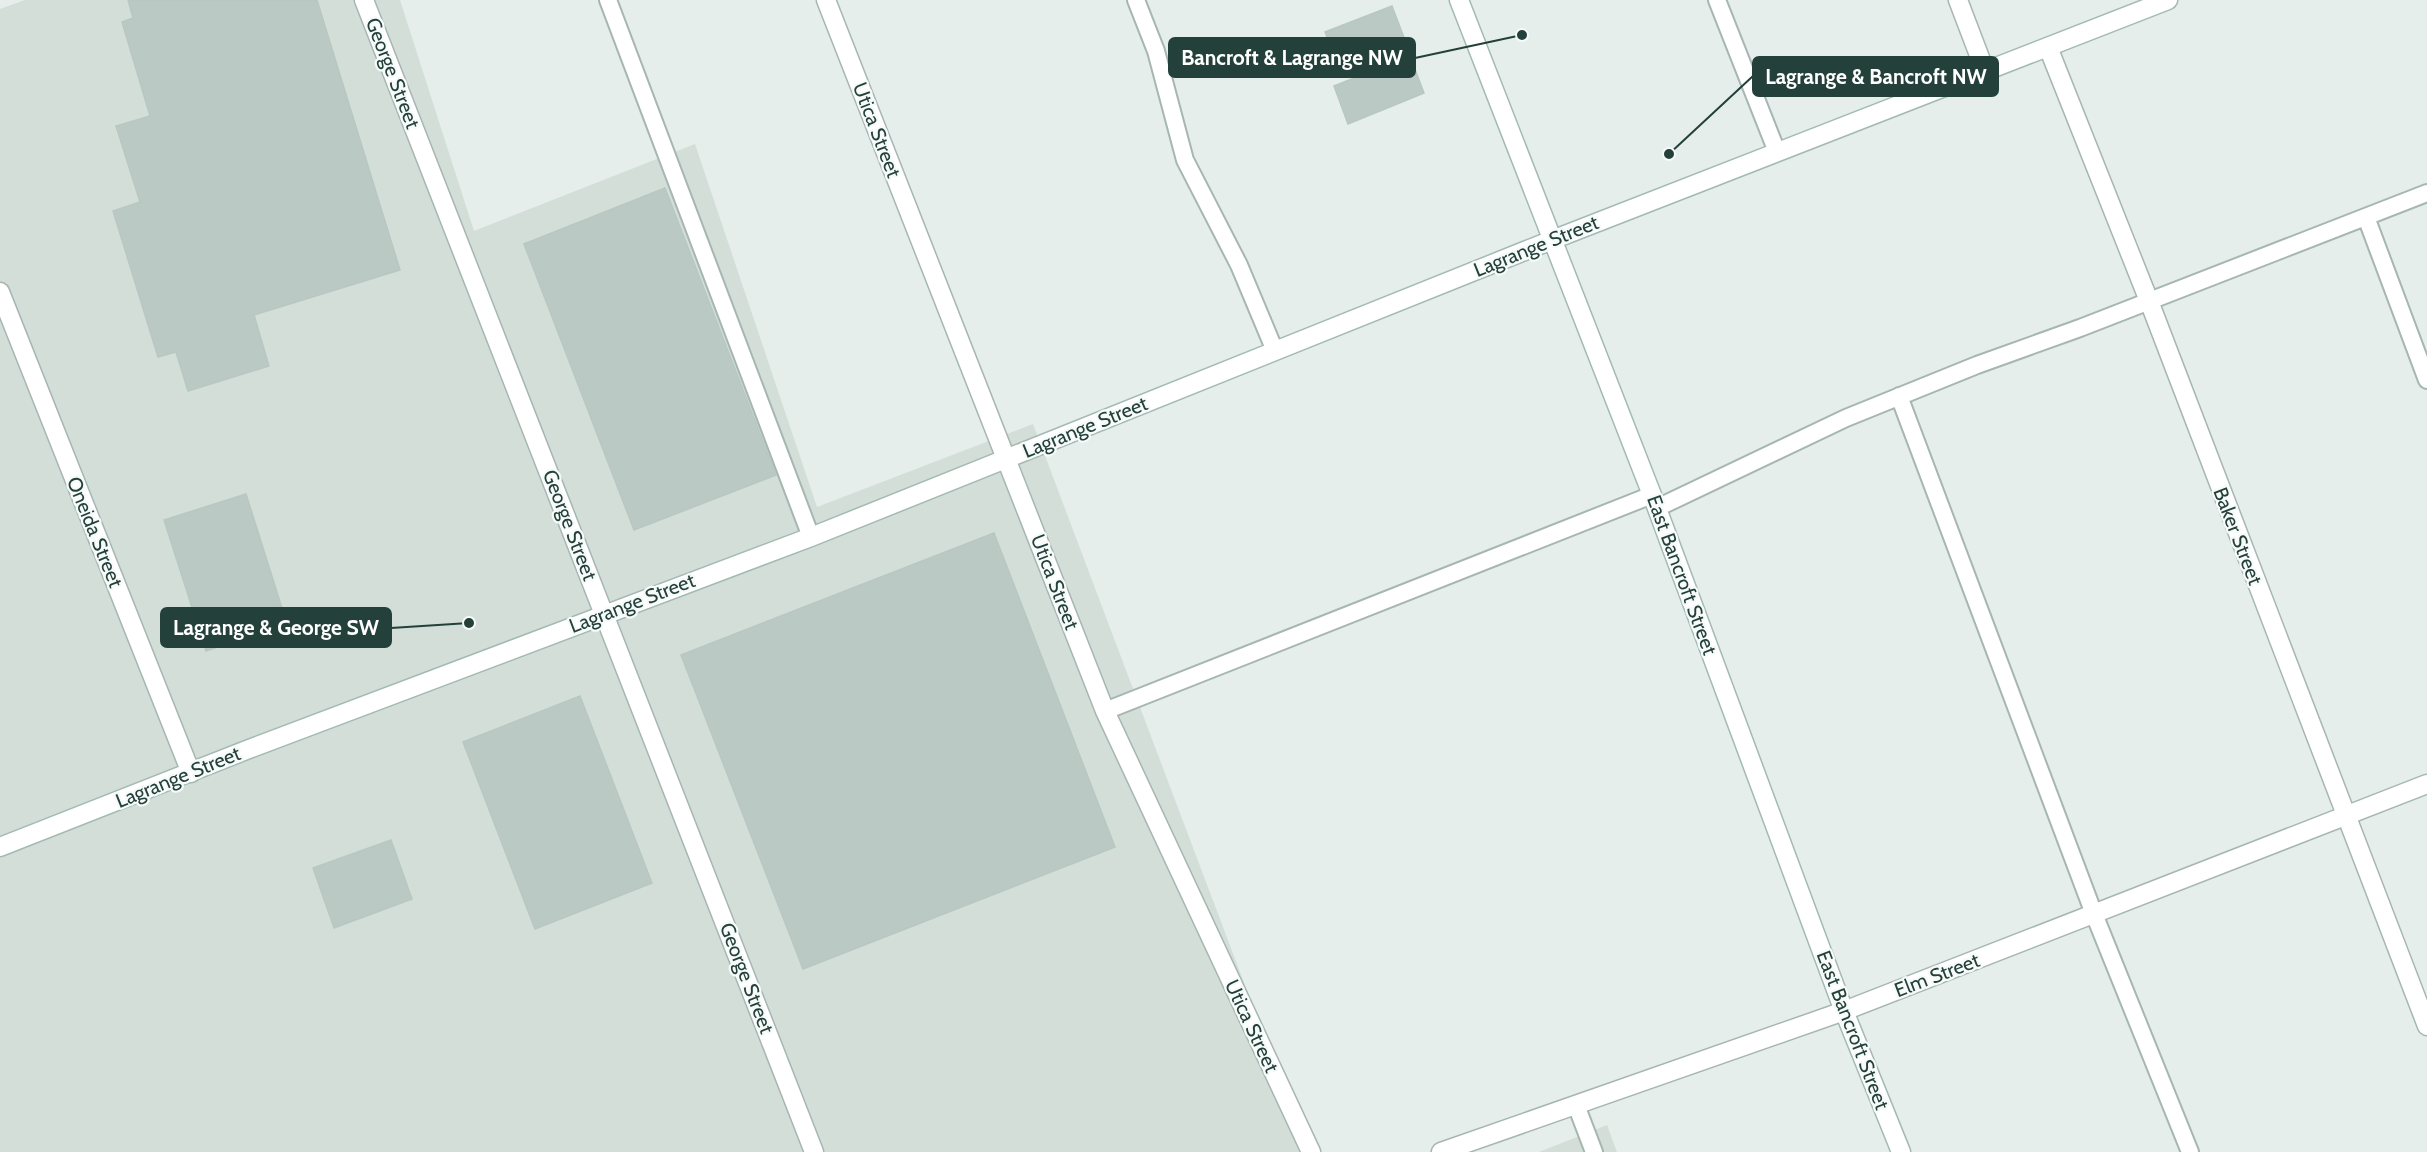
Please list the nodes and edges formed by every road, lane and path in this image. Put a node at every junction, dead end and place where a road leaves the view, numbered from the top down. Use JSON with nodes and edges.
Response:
{"nodes":[{"id":1,"x":364,"y":0,"type":"edge"},
{"id":2,"x":608,"y":0,"type":"edge"},
{"id":3,"x":826,"y":0,"type":"edge"},
{"id":4,"x":1136,"y":0,"type":"edge"},
{"id":5,"x":1459,"y":0,"type":"edge"},
{"id":6,"x":1717,"y":0,"type":"edge"},
{"id":7,"x":1958,"y":0,"type":"edge"},
{"id":8,"x":2168,"y":0,"type":"edge"},
{"id":9,"x":2048,"y":47,"type":"junction"},
{"id":10,"x":1985,"y":71,"type":"junction"},
{"id":11,"x":1777,"y":152,"type":"junction"},
{"id":12,"x":2427,"y":193,"type":"edge"},
{"id":13,"x":2366,"y":217,"type":"junction"},
{"id":14,"x":1552,"y":240,"type":"junction"},
{"id":15,"x":0,"y":292,"type":"edge"},
{"id":16,"x":2149,"y":301,"type":"junction"},
{"id":17,"x":1275,"y":351,"type":"junction"},
{"id":18,"x":2427,"y":380,"type":"edge"},
{"id":19,"x":1899,"y":396,"type":"junction"},
{"id":20,"x":1006,"y":459,"type":"junction"},
{"id":21,"x":1654,"y":502,"type":"junction"},
{"id":22,"x":811,"y":537,"type":"junction"},
{"id":23,"x":604,"y":613,"type":"junction"},
{"id":24,"x":1105,"y":711,"type":"junction"},
{"id":25,"x":191,"y":773,"type":"junction"},
{"id":26,"x":2427,"y":784,"type":"edge"},
{"id":27,"x":2345,"y":815,"type":"junction"},
{"id":28,"x":0,"y":847,"type":"edge"},
{"id":29,"x":2094,"y":914,"type":"junction"},
{"id":30,"x":1844,"y":1011,"type":"junction"},
{"id":31,"x":2427,"y":1026,"type":"edge"},
{"id":32,"x":1576,"y":1105,"type":"junction"},
{"id":33,"x":814,"y":1152,"type":"edge"},
{"id":34,"x":1311,"y":1152,"type":"edge"},
{"id":35,"x":1441,"y":1152,"type":"edge"},
{"id":36,"x":1594,"y":1152,"type":"edge"},
{"id":37,"x":1901,"y":1152,"type":"edge"},
{"id":38,"x":2190,"y":1152,"type":"edge"}],
"edges":[{"from":1,"to":23,"type":"street","name":"George Street"},
{"from":2,"to":22,"type":"lane"},
{"from":3,"to":20,"type":"street","name":"Utica Street"},
{"from":4,"to":17,"type":"lane"},
{"from":5,"to":14,"type":"street","name":"East Bancroft Street"},
{"from":6,"to":11,"type":"lane"},
{"from":7,"to":10,"type":"street"},
{"from":8,"to":9,"type":"street","name":"Lagrange Street"},
{"from":9,"to":10,"type":"street","name":"Lagrange Street"},
{"from":9,"to":16,"type":"street","name":"Baker Street"},
{"from":10,"to":11,"type":"street","name":"Lagrange Street"},
{"from":11,"to":14,"type":"street","name":"Lagrange Street"},
{"from":12,"to":13,"type":"lane"},
{"from":13,"to":16,"type":"lane"},
{"from":13,"to":18,"type":"lane"},
{"from":14,"to":17,"type":"street","name":"Lagrange Street"},
{"from":14,"to":21,"type":"street","name":"East Bancroft Street"},
{"from":15,"to":25,"type":"street","name":"Oneida Street"},
{"from":16,"to":19,"type":"lane"},
{"from":16,"to":27,"type":"street","name":"Baker Street"},
{"from":17,"to":20,"type":"street","name":"Lagrange Street"},
{"from":19,"to":21,"type":"lane"},
{"from":19,"to":29,"type":"lane"},
{"from":20,"to":22,"type":"street","name":"Lagrange Street"},
{"from":20,"to":24,"type":"street","name":"Utica Street"},
{"from":21,"to":24,"type":"lane"},
{"from":21,"to":30,"type":"street","name":"East Bancroft Street"},
{"from":22,"to":23,"type":"street","name":"Lagrange Street"},
{"from":23,"to":25,"type":"street","name":"Lagrange Street"},
{"from":23,"to":33,"type":"street","name":"George Street"},
{"from":24,"to":34,"type":"street","name":"Utica Street"},
{"from":25,"to":28,"type":"street","name":"Lagrange Street"},
{"from":26,"to":27,"type":"street","name":"Elm Street"},
{"from":27,"to":29,"type":"street","name":"Elm Street"},
{"from":27,"to":31,"type":"street","name":"Baker Street"},
{"from":29,"to":30,"type":"street","name":"Elm Street"},
{"from":29,"to":38,"type":"lane"},
{"from":30,"to":32,"type":"street","name":"Elm Street"},
{"from":30,"to":37,"type":"street","name":"East Bancroft Street"},
{"from":32,"to":35,"type":"street","name":"Elm Street"},
{"from":32,"to":36,"type":"lane"}]}
